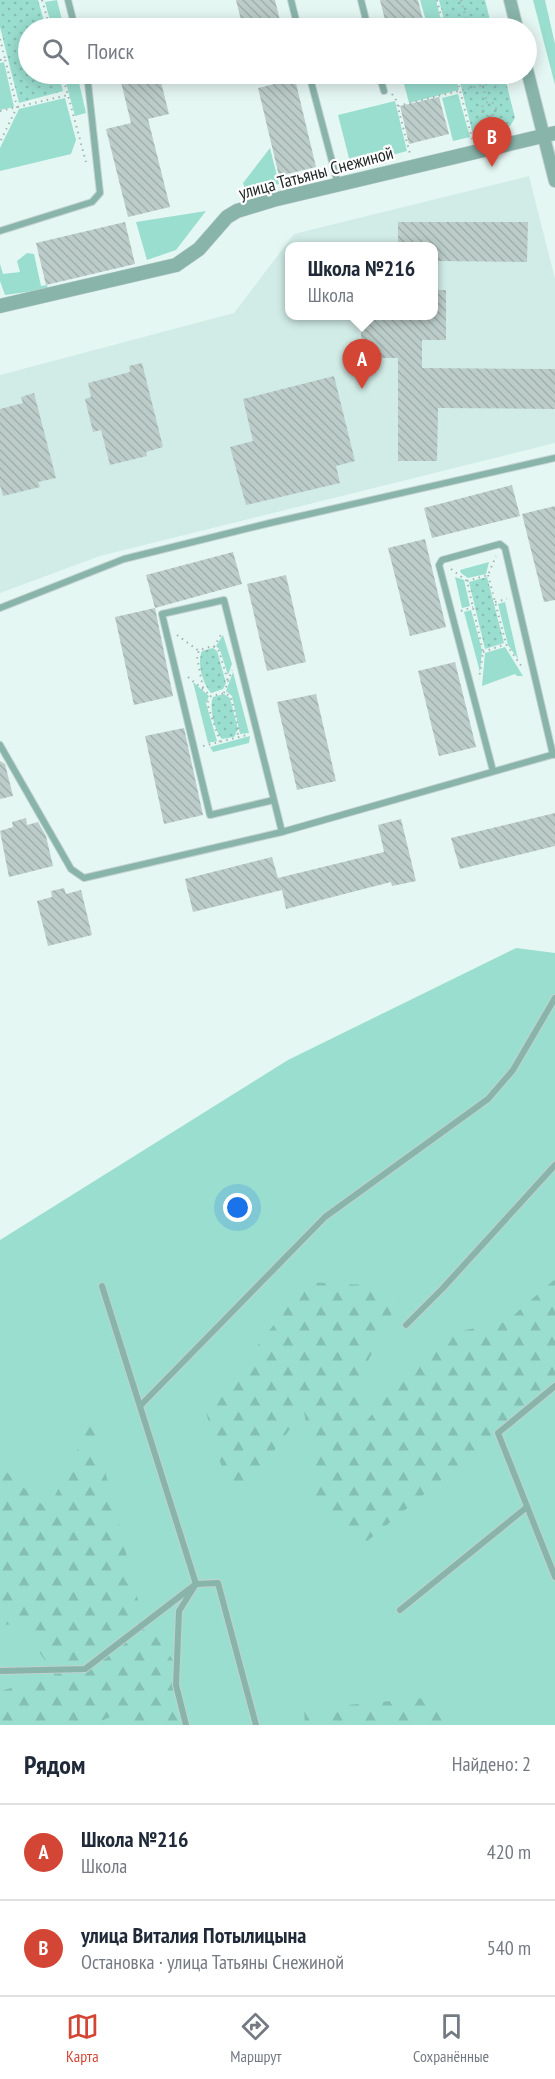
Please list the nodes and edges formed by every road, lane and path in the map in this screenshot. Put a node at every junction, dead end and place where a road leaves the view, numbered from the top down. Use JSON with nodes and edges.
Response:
{"nodes":[{"id":1,"x":42,"y":0,"type":"edge"},
{"id":2,"x":68,"y":0,"type":"edge"},
{"id":3,"x":291,"y":0,"type":"edge"},
{"id":4,"x":361,"y":0,"type":"edge"},
{"id":5,"x":437,"y":0,"type":"edge"},
{"id":6,"x":461,"y":0,"type":"edge"},
{"id":7,"x":510,"y":0,"type":"edge"},
{"id":8,"x":47,"y":18,"type":"edge"},
{"id":9,"x":72,"y":18,"type":"edge"},
{"id":10,"x":296,"y":18,"type":"edge"},
{"id":11,"x":366,"y":18,"type":"edge"},
{"id":12,"x":442,"y":18,"type":"edge"},
{"id":13,"x":466,"y":18,"type":"edge"},
{"id":14,"x":514,"y":18,"type":"edge"},
{"id":15,"x":0,"y":39,"type":"edge"},
{"id":16,"x":5,"y":59,"type":"junction"},
{"id":17,"x":0,"y":60,"type":"edge"},
{"id":18,"x":65,"y":84,"type":"edge"},
{"id":19,"x":88,"y":84,"type":"edge"},
{"id":20,"x":312,"y":84,"type":"edge"},
{"id":21,"x":382,"y":84,"type":"edge"},
{"id":22,"x":458,"y":84,"type":"edge"},
{"id":23,"x":487,"y":84,"type":"edge"},
{"id":24,"x":532,"y":84,"type":"edge"},
{"id":25,"x":483,"y":85,"type":"junction"},
{"id":26,"x":384,"y":91,"type":"joint"},
{"id":27,"x":460,"y":91,"type":"junction"},
{"id":28,"x":68,"y":95,"type":"junction"},
{"id":29,"x":487,"y":102,"type":"junction"},
{"id":30,"x":398,"y":106,"type":"junction"},
{"id":31,"x":0,"y":111,"type":"edge"},
{"id":32,"x":491,"y":116,"type":"junction"},
{"id":33,"x":495,"y":133,"type":"dead end"},
{"id":34,"x":549,"y":134,"type":"edge"},
{"id":35,"x":472,"y":139,"type":"dead end"},
{"id":36,"x":0,"y":142,"type":"edge"},
{"id":37,"x":410,"y":154,"type":"dead end"},
{"id":38,"x":86,"y":163,"type":"dead end"},
{"id":39,"x":555,"y":181,"type":"edge"},
{"id":40,"x":338,"y":185,"type":"junction"},
{"id":41,"x":0,"y":231,"type":"edge"},
{"id":42,"x":0,"y":306,"type":"edge"},
{"id":43,"x":555,"y":458,"type":"edge"},
{"id":44,"x":501,"y":544,"type":"junction"},
{"id":45,"x":440,"y":561,"type":"junction"},
{"id":46,"x":488,"y":575,"type":"junction"},
{"id":47,"x":467,"y":581,"type":"junction"},
{"id":48,"x":516,"y":596,"type":"junction"},
{"id":49,"x":495,"y":602,"type":"junction"},
{"id":50,"x":0,"y":608,"type":"edge"},
{"id":51,"x":165,"y":625,"type":"junction"},
{"id":52,"x":230,"y":626,"type":"junction"},
{"id":53,"x":506,"y":644,"type":"junction"},
{"id":54,"x":214,"y":647,"type":"junction"},
{"id":55,"x":199,"y":651,"type":"junction"},
{"id":56,"x":483,"y":652,"type":"junction"},
{"id":57,"x":239,"y":663,"type":"junction"},
{"id":58,"x":176,"y":671,"type":"junction"},
{"id":59,"x":228,"y":681,"type":"junction"},
{"id":60,"x":537,"y":684,"type":"junction"},
{"id":61,"x":203,"y":688,"type":"junction"},
{"id":62,"x":472,"y":692,"type":"junction"},
{"id":63,"x":224,"y":693,"type":"junction"},
{"id":64,"x":211,"y":696,"type":"junction"},
{"id":65,"x":257,"y":733,"type":"junction"},
{"id":66,"x":236,"y":738,"type":"junction"},
{"id":67,"x":220,"y":742,"type":"junction"},
{"id":68,"x":0,"y":745,"type":"edge"},
{"id":69,"x":194,"y":748,"type":"junction"},
{"id":70,"x":554,"y":754,"type":"edge"},
{"id":71,"x":493,"y":771,"type":"junction"},
{"id":72,"x":274,"y":800,"type":"junction"},
{"id":73,"x":282,"y":832,"type":"junction"},
{"id":74,"x":555,"y":998,"type":"edge"},
{"id":75,"x":555,"y":1165,"type":"edge"},
{"id":76,"x":102,"y":1286,"type":"dead end"},
{"id":77,"x":406,"y":1325,"type":"dead end"},
{"id":78,"x":555,"y":1386,"type":"edge"},
{"id":79,"x":140,"y":1406,"type":"junction"},
{"id":80,"x":527,"y":1507,"type":"junction"},
{"id":81,"x":555,"y":1577,"type":"edge"},
{"id":82,"x":196,"y":1584,"type":"junction"},
{"id":83,"x":400,"y":1610,"type":"dead end"},
{"id":84,"x":0,"y":1671,"type":"edge"},
{"id":85,"x":186,"y":1725,"type":"edge"},
{"id":86,"x":256,"y":1725,"type":"edge"}],
"edges":[{"from":1,"to":8,"type":"path"},
{"from":2,"to":9,"type":"lane"},
{"from":3,"to":10,"type":"lane"},
{"from":4,"to":11,"type":"lane"},
{"from":5,"to":12,"type":"path"},
{"from":6,"to":13,"type":"path"},
{"from":7,"to":14,"type":"street"},
{"from":15,"to":16,"type":"path"},
{"from":16,"to":17,"type":"path"},
{"from":16,"to":36,"type":"path"},
{"from":18,"to":28,"type":"path"},
{"from":19,"to":41,"type":"lane"},
{"from":20,"to":40,"type":"lane"},
{"from":21,"to":26,"type":"lane"},
{"from":22,"to":27,"type":"path"},
{"from":23,"to":25,"type":"path"},
{"from":24,"to":34,"type":"street"},
{"from":25,"to":27,"type":"path"},
{"from":25,"to":29,"type":"path"},
{"from":26,"to":30,"type":"path"},
{"from":27,"to":30,"type":"path"},
{"from":27,"to":35,"type":"path"},
{"from":28,"to":31,"type":"path"},
{"from":28,"to":38,"type":"path"},
{"from":29,"to":32,"type":"path"},
{"from":29,"to":32,"type":"path"},
{"from":30,"to":37,"type":"path"},
{"from":32,"to":33,"type":"path"},
{"from":34,"to":39,"type":"street"},
{"from":34,"to":40,"type":"street","name":"улица Татьяны Снежиной"},
{"from":40,"to":42,"type":"street","name":"улица Татьяны Снежиной"},
{"from":43,"to":50,"type":"lane"},
{"from":44,"to":45,"type":"lane"},
{"from":44,"to":46,"type":"path"},
{"from":44,"to":48,"type":"lane"},
{"from":45,"to":47,"type":"path"},
{"from":45,"to":62,"type":"lane"},
{"from":46,"to":47,"type":"path"},
{"from":46,"to":49,"type":"path"},
{"from":47,"to":56,"type":"path"},
{"from":48,"to":49,"type":"path"},
{"from":48,"to":60,"type":"lane"},
{"from":49,"to":53,"type":"path"},
{"from":51,"to":52,"type":"lane"},
{"from":51,"to":55,"type":"path"},
{"from":51,"to":58,"type":"lane"},
{"from":52,"to":54,"type":"path"},
{"from":52,"to":57,"type":"lane"},
{"from":53,"to":56,"type":"path"},
{"from":53,"to":60,"type":"path"},
{"from":54,"to":55,"type":"path"},
{"from":54,"to":59,"type":"path"},
{"from":55,"to":61,"type":"path"},
{"from":56,"to":62,"type":"path"},
{"from":57,"to":59,"type":"path"},
{"from":57,"to":65,"type":"lane"},
{"from":58,"to":61,"type":"path"},
{"from":58,"to":69,"type":"lane"},
{"from":59,"to":63,"type":"path"},
{"from":60,"to":70,"type":"lane"},
{"from":61,"to":64,"type":"path"},
{"from":62,"to":71,"type":"lane"},
{"from":63,"to":64,"type":"path"},
{"from":63,"to":66,"type":"path"},
{"from":64,"to":67,"type":"path"},
{"from":65,"to":66,"type":"path"},
{"from":65,"to":72,"type":"lane"},
{"from":66,"to":67,"type":"path"},
{"from":67,"to":69,"type":"path"},
{"from":68,"to":73,"type":"lane"},
{"from":69,"to":72,"type":"lane"},
{"from":70,"to":71,"type":"lane"},
{"from":71,"to":73,"type":"lane"},
{"from":72,"to":73,"type":"lane"},
{"from":74,"to":79,"type":"lane"},
{"from":75,"to":77,"type":"lane"},
{"from":76,"to":79,"type":"lane"},
{"from":78,"to":80,"type":"lane"},
{"from":79,"to":82,"type":"lane"},
{"from":80,"to":81,"type":"lane"},
{"from":80,"to":83,"type":"lane"},
{"from":82,"to":84,"type":"lane"},
{"from":82,"to":85,"type":"lane"},
{"from":82,"to":86,"type":"lane"}]}
